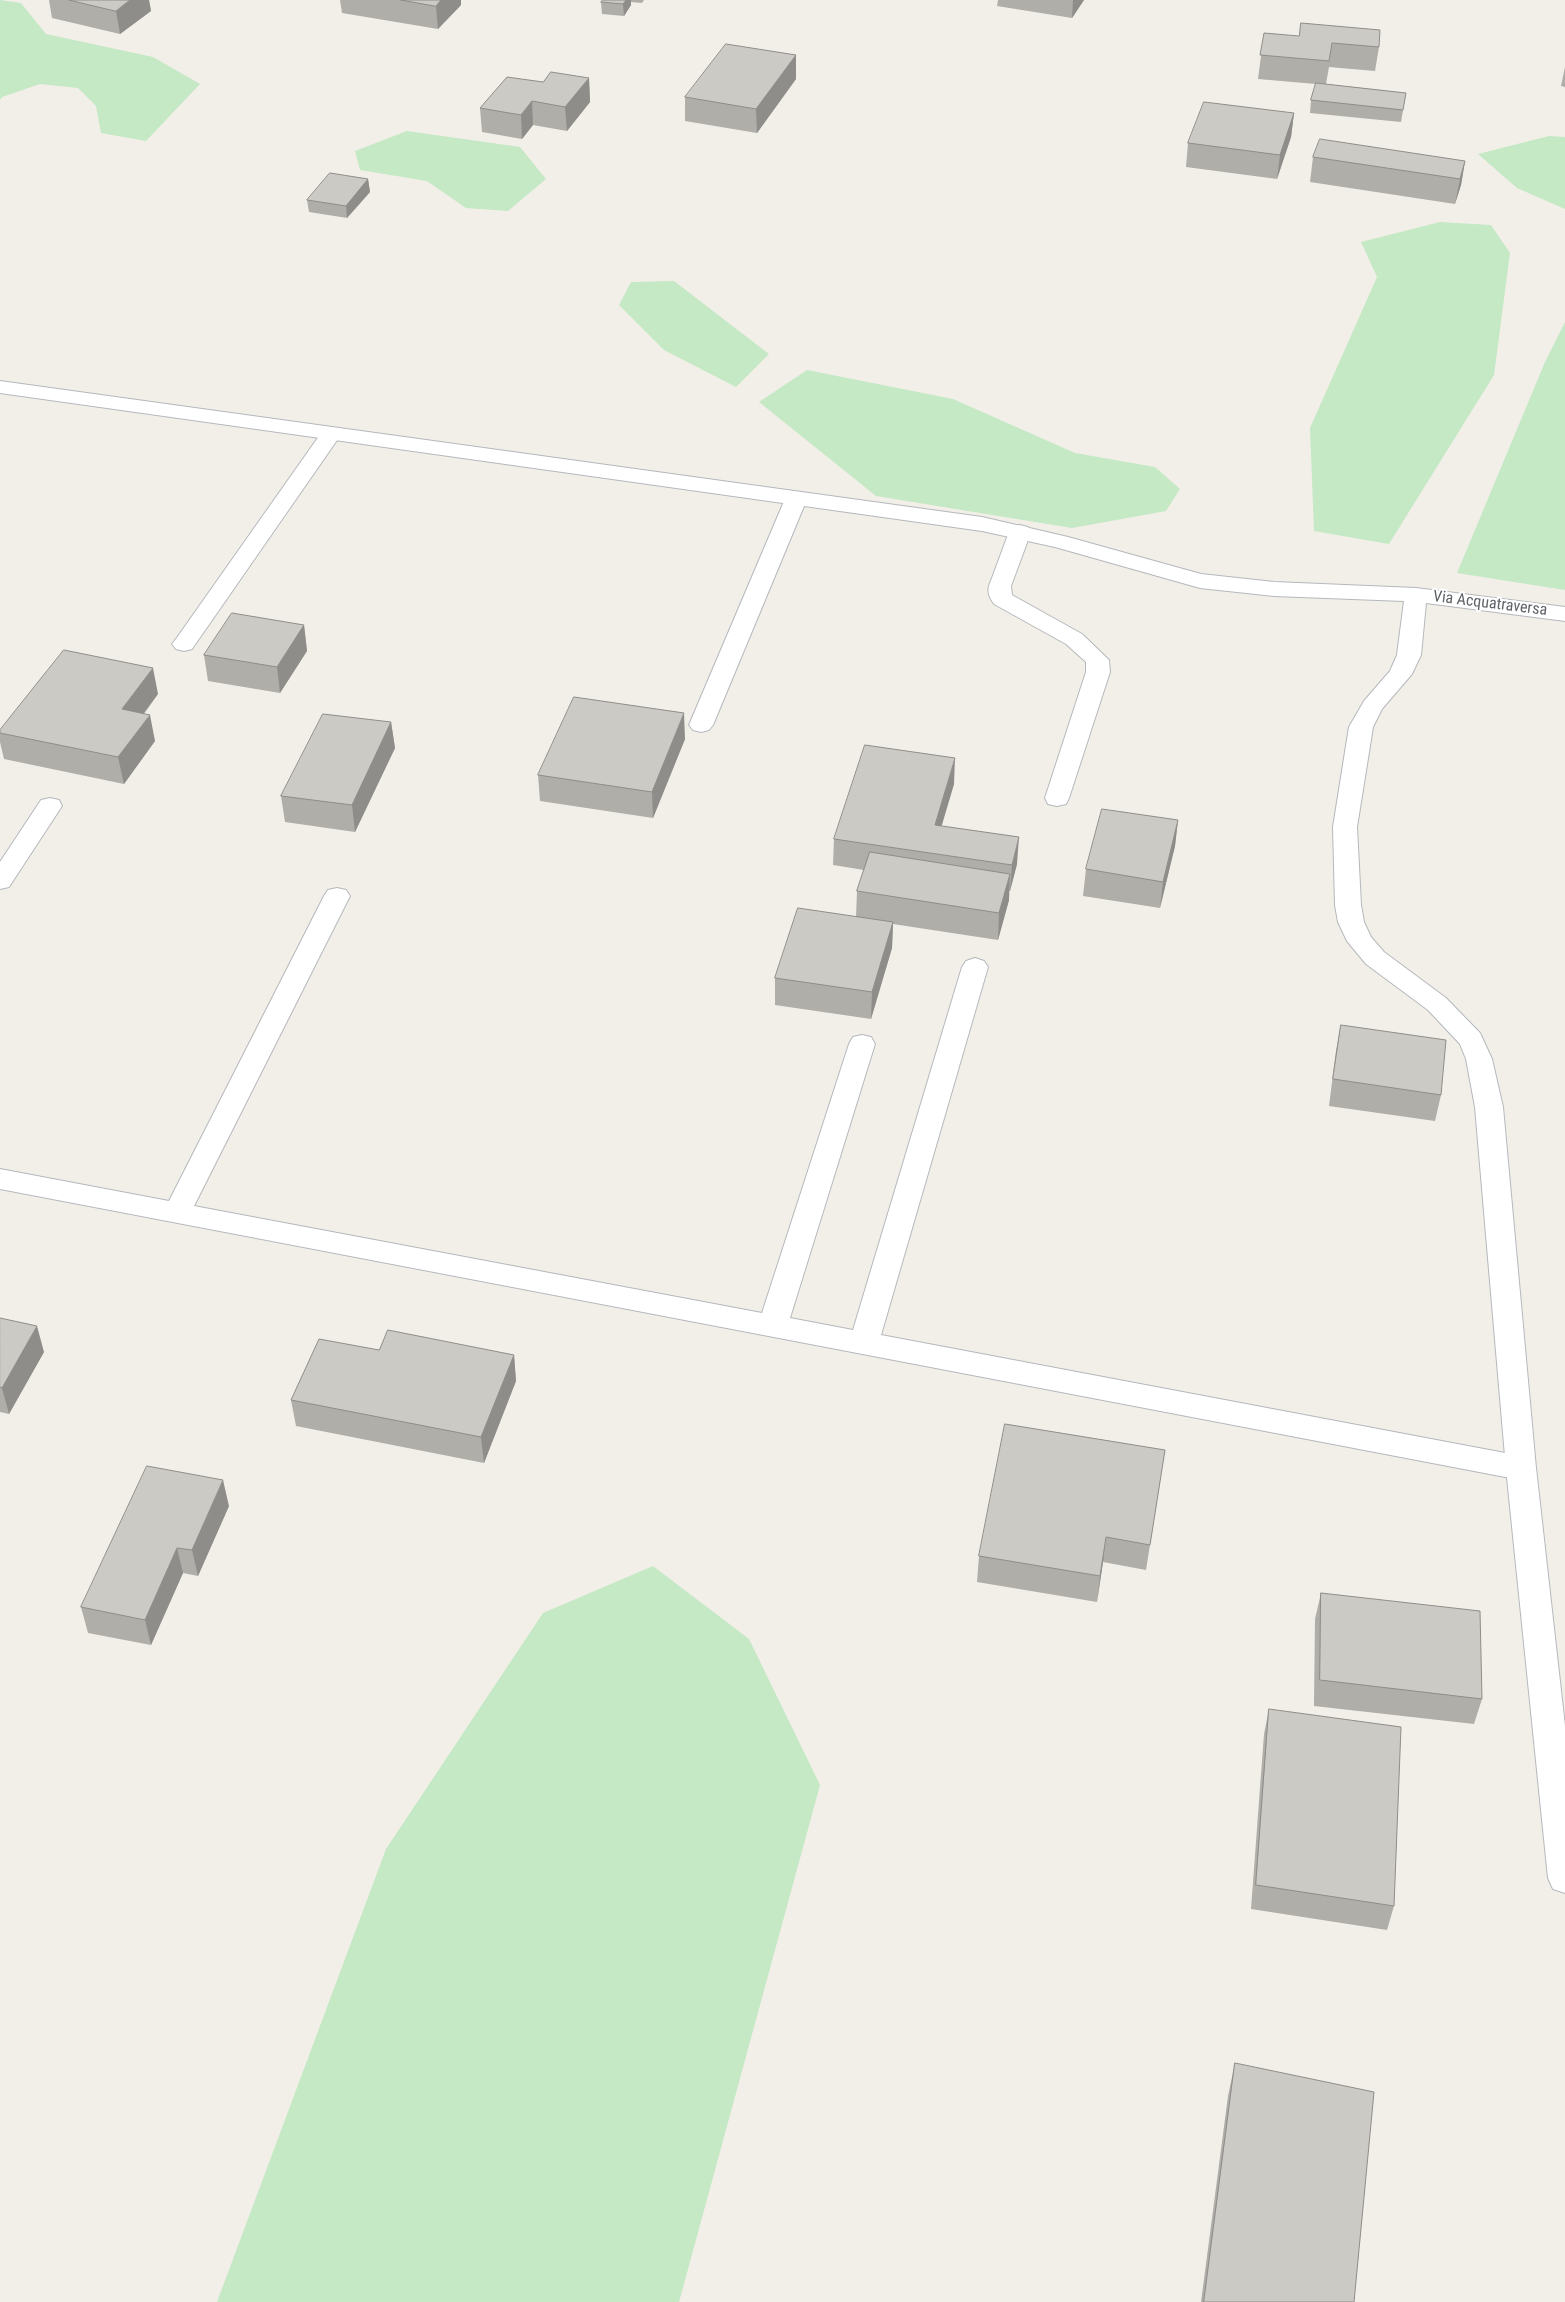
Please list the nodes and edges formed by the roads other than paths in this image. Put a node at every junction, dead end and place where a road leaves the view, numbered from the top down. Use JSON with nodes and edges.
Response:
{"nodes":[{"id":1,"x":0,"y":387,"type":"edge"},
{"id":2,"x":331,"y":433,"type":"junction"},
{"id":3,"x":796,"y":499,"type":"junction"},
{"id":4,"x":1020,"y":532,"type":"junction"},
{"id":5,"x":1416,"y":595,"type":"junction"},
{"id":6,"x":1565,"y":614,"type":"edge"},
{"id":7,"x":184,"y":644,"type":"dead end"},
{"id":8,"x":701,"y":725,"type":"dead end"},
{"id":9,"x":1057,"y":798,"type":"dead end"},
{"id":10,"x":50,"y":806,"type":"dead end"},
{"id":11,"x":0,"y":881,"type":"edge"},
{"id":12,"x":337,"y":896,"type":"dead end"},
{"id":13,"x":975,"y":966,"type":"dead end"},
{"id":14,"x":862,"y":1044,"type":"dead end"},
{"id":15,"x":0,"y":1179,"type":"edge"},
{"id":16,"x":177,"y":1212,"type":"junction"},
{"id":17,"x":773,"y":1325,"type":"junction"},
{"id":18,"x":864,"y":1343,"type":"junction"},
{"id":19,"x":1521,"y":1468,"type":"junction"},
{"id":20,"x":1565,"y":1878,"type":"edge"}],
"edges":[{"from":1,"to":2,"type":"street","name":"Via Acquatraversa"},
{"from":2,"to":3,"type":"street","name":"Via Acquatraversa"},
{"from":2,"to":7,"type":"street"},
{"from":3,"to":4,"type":"street","name":"Via Acquatraversa"},
{"from":3,"to":8,"type":"street"},
{"from":4,"to":5,"type":"street","name":"Via Acquatraversa"},
{"from":4,"to":9,"type":"street"},
{"from":5,"to":6,"type":"street","name":"Via Acquatraversa"},
{"from":5,"to":19,"type":"street"},
{"from":10,"to":11,"type":"street"},
{"from":12,"to":16,"type":"street"},
{"from":13,"to":18,"type":"street"},
{"from":14,"to":17,"type":"street"},
{"from":15,"to":16,"type":"street"},
{"from":16,"to":17,"type":"street"},
{"from":17,"to":18,"type":"street"},
{"from":18,"to":19,"type":"street"},
{"from":19,"to":20,"type":"street"}]}
